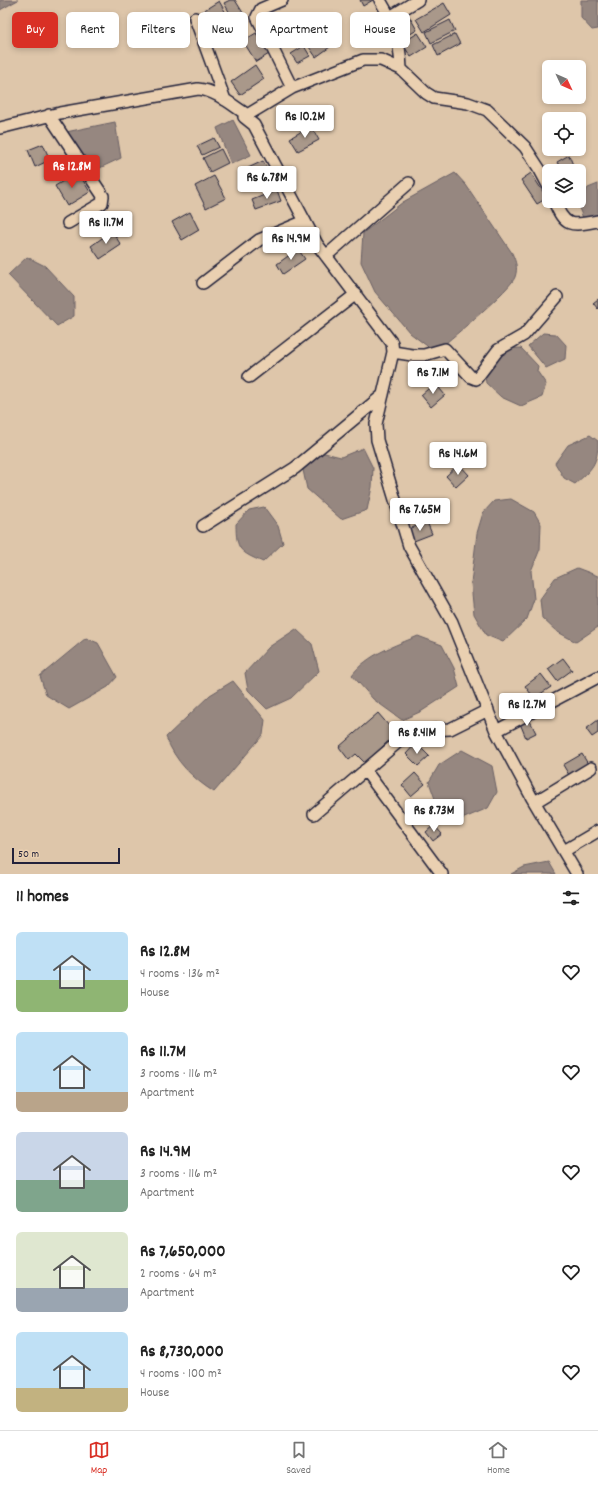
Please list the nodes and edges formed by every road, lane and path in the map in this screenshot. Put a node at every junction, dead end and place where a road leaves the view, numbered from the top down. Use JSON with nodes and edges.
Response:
{"nodes":[{"id":1,"x":282,"y":0,"type":"edge"},
{"id":2,"x":380,"y":0,"type":"edge"},
{"id":3,"x":418,"y":0,"type":"edge"},
{"id":4,"x":387,"y":12,"type":"edge"},
{"id":5,"x":398,"y":12,"type":"edge"},
{"id":6,"x":195,"y":18,"type":"dead end"},
{"id":7,"x":400,"y":48,"type":"edge"},
{"id":8,"x":401,"y":70,"type":"junction"},
{"id":9,"x":292,"y":88,"type":"junction"},
{"id":10,"x":225,"y":100,"type":"junction"},
{"id":11,"x":49,"y":116,"type":"junction"},
{"id":12,"x":244,"y":117,"type":"junction"},
{"id":13,"x":0,"y":128,"type":"edge"},
{"id":14,"x":542,"y":174,"type":"edge"},
{"id":15,"x":409,"y":183,"type":"dead end"},
{"id":16,"x":557,"y":208,"type":"edge"},
{"id":17,"x":305,"y":221,"type":"junction"},
{"id":18,"x":598,"y":221,"type":"edge"},
{"id":19,"x":68,"y":223,"type":"dead end"},
{"id":20,"x":326,"y":256,"type":"junction"},
{"id":21,"x":203,"y":283,"type":"dead end"},
{"id":22,"x":356,"y":294,"type":"junction"},
{"id":23,"x":557,"y":297,"type":"dead end"},
{"id":24,"x":393,"y":352,"type":"junction"},
{"id":25,"x":249,"y":376,"type":"dead end"},
{"id":26,"x":383,"y":395,"type":"junction"},
{"id":27,"x":203,"y":526,"type":"dead end"},
{"id":28,"x":598,"y":678,"type":"edge"},
{"id":29,"x":488,"y":710,"type":"junction"},
{"id":30,"x":496,"y":731,"type":"junction"},
{"id":31,"x":591,"y":768,"type":"dead end"},
{"id":32,"x":365,"y":770,"type":"junction"},
{"id":33,"x":535,"y":802,"type":"junction"},
{"id":34,"x":314,"y":814,"type":"dead end"},
{"id":35,"x":598,"y":831,"type":"edge"},
{"id":36,"x":564,"y":851,"type":"junction"},
{"id":37,"x":442,"y":874,"type":"edge"},
{"id":38,"x":578,"y":874,"type":"edge"}],
"edges":[{"from":1,"to":9,"type":"street"},
{"from":2,"to":4,"type":"street"},
{"from":3,"to":5,"type":"street"},
{"from":6,"to":10,"type":"street"},
{"from":7,"to":8,"type":"street"},
{"from":8,"to":9,"type":"street"},
{"from":8,"to":14,"type":"street"},
{"from":9,"to":12,"type":"street"},
{"from":10,"to":11,"type":"street"},
{"from":10,"to":12,"type":"street"},
{"from":11,"to":13,"type":"street"},
{"from":11,"to":19,"type":"street"},
{"from":12,"to":17,"type":"street"},
{"from":15,"to":20,"type":"street"},
{"from":16,"to":18,"type":"street"},
{"from":17,"to":20,"type":"street"},
{"from":17,"to":21,"type":"street"},
{"from":20,"to":22,"type":"street"},
{"from":22,"to":24,"type":"street"},
{"from":22,"to":25,"type":"street"},
{"from":23,"to":24,"type":"street"},
{"from":24,"to":26,"type":"street"},
{"from":26,"to":27,"type":"street"},
{"from":26,"to":29,"type":"street"},
{"from":28,"to":30,"type":"street"},
{"from":29,"to":30,"type":"street"},
{"from":29,"to":32,"type":"street"},
{"from":30,"to":33,"type":"street"},
{"from":31,"to":33,"type":"street"},
{"from":32,"to":34,"type":"street"},
{"from":32,"to":37,"type":"street"},
{"from":33,"to":36,"type":"street"},
{"from":35,"to":36,"type":"street"},
{"from":36,"to":38,"type":"street"}]}
